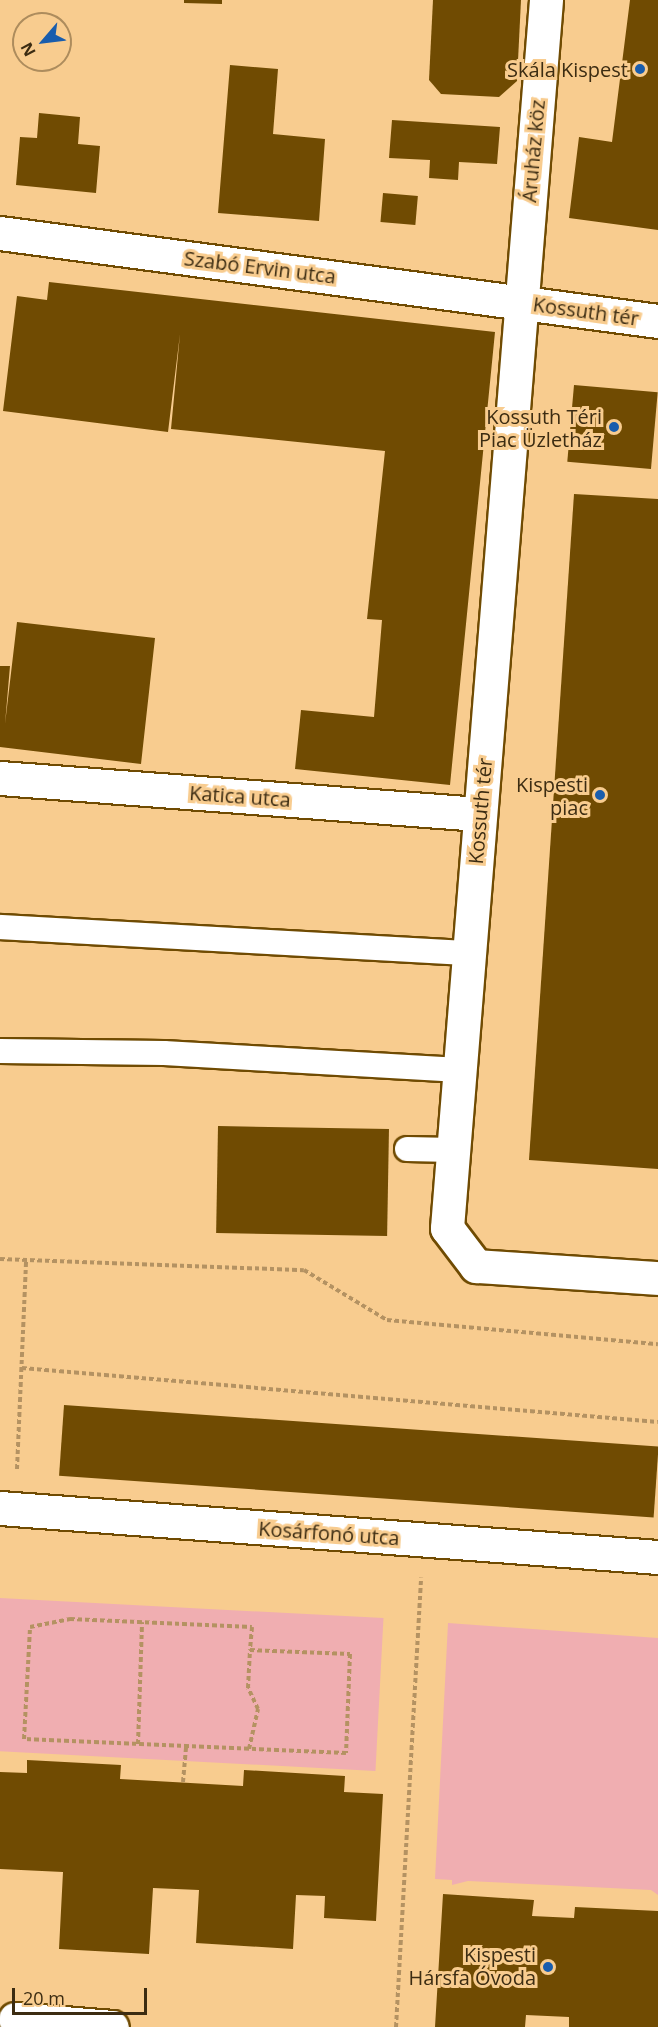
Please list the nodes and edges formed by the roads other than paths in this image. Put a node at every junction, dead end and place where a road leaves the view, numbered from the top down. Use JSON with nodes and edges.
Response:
{"nodes":[{"id":1,"x":546,"y":0,"type":"edge"},
{"id":2,"x":0,"y":233,"type":"edge"},
{"id":3,"x":521,"y":302,"type":"junction"},
{"id":4,"x":658,"y":321,"type":"edge"},
{"id":5,"x":0,"y":778,"type":"edge"},
{"id":6,"x":480,"y":814,"type":"junction"},
{"id":7,"x":0,"y":927,"type":"edge"},
{"id":8,"x":467,"y":953,"type":"junction"},
{"id":9,"x":0,"y":1051,"type":"edge"},
{"id":10,"x":456,"y":1070,"type":"junction"},
{"id":11,"x":407,"y":1149,"type":"dead end"},
{"id":12,"x":453,"y":1150,"type":"junction"},
{"id":13,"x":658,"y":1278,"type":"edge"},
{"id":14,"x":8,"y":1508,"type":"edge"},
{"id":15,"x":658,"y":1557,"type":"edge"},
{"id":16,"x":15,"y":2019,"type":"dead end"},
{"id":17,"x":112,"y":2027,"type":"edge"}],
"edges":[{"from":1,"to":3,"type":"street","name":"Áruház köz"},
{"from":2,"to":3,"type":"street","name":"Szabó Ervin utca"},
{"from":3,"to":4,"type":"street","name":"Kossuth tér"},
{"from":3,"to":6,"type":"street","name":"Kossuth tér"},
{"from":5,"to":6,"type":"street","name":"Katica utca"},
{"from":6,"to":8,"type":"street","name":"Kossuth tér"},
{"from":7,"to":8,"type":"lane"},
{"from":8,"to":10,"type":"street","name":"Kossuth tér"},
{"from":9,"to":10,"type":"lane"},
{"from":10,"to":12,"type":"street","name":"Kossuth tér"},
{"from":11,"to":12,"type":"lane"},
{"from":12,"to":13,"type":"street","name":"Kossuth tér"},
{"from":14,"to":15,"type":"street","name":"Kosárfonó utca"},
{"from":16,"to":17,"type":"street"}]}
